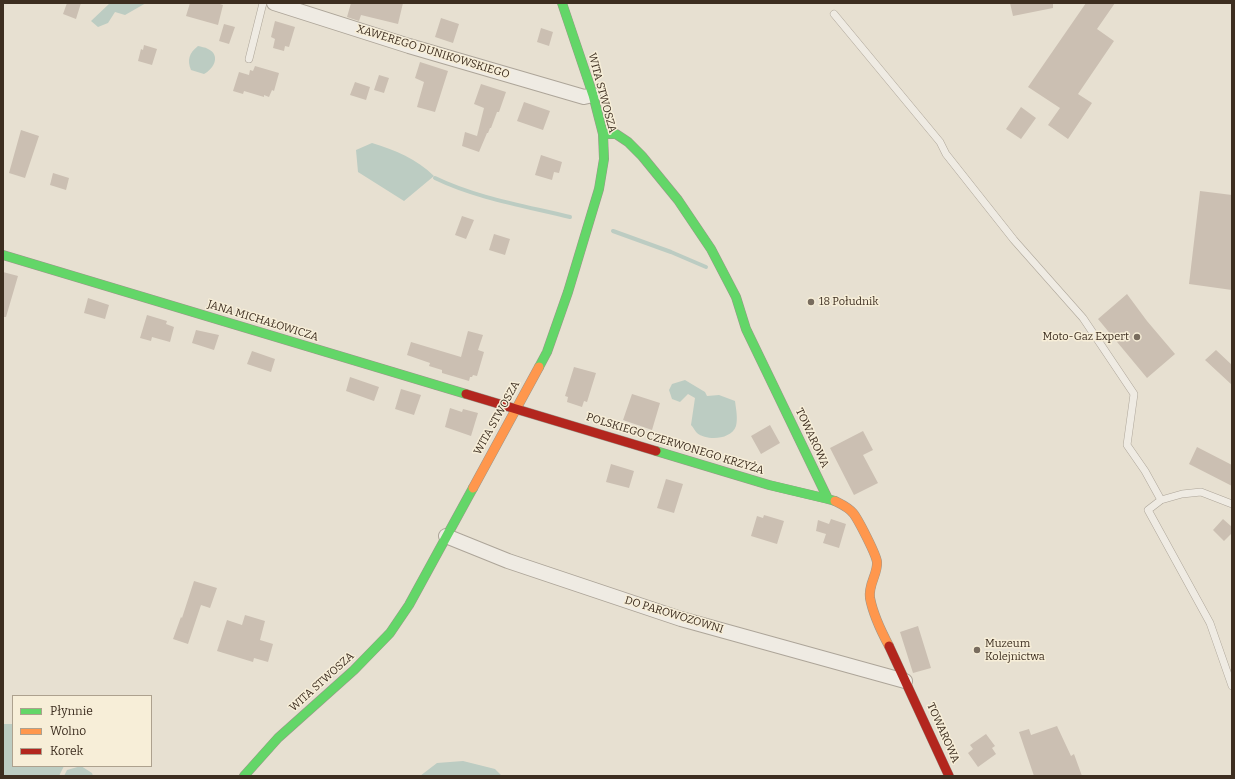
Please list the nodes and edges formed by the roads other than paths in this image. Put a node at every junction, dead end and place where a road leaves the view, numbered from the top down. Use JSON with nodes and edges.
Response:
{"nodes":[{"id":1,"x":263,"y":3,"type":"edge"},
{"id":2,"x":274,"y":3,"type":"edge"},
{"id":3,"x":562,"y":3,"type":"edge"},
{"id":4,"x":834,"y":14,"type":"dead end"},
{"id":5,"x":249,"y":59,"type":"dead end"},
{"id":6,"x":593,"y":96,"type":"junction"},
{"id":7,"x":603,"y":134,"type":"junction"},
{"id":8,"x":3,"y":256,"type":"edge"},
{"id":9,"x":516,"y":409,"type":"junction"},
{"id":10,"x":828,"y":499,"type":"junction"},
{"id":11,"x":1161,"y":500,"type":"junction"},
{"id":12,"x":1232,"y":504,"type":"edge"},
{"id":13,"x":446,"y":536,"type":"junction"},
{"id":14,"x":905,"y":681,"type":"junction"},
{"id":15,"x":1232,"y":686,"type":"edge"},
{"id":16,"x":244,"y":776,"type":"edge"},
{"id":17,"x":949,"y":776,"type":"edge"}],
"edges":[{"from":1,"to":5,"type":"lane"},
{"from":2,"to":6,"type":"street","name":"XAWEREGO DUNIKOWSKIEGO"},
{"from":3,"to":6,"type":"street","name":"WITA STWOSZA"},
{"from":4,"to":11,"type":"lane"},
{"from":6,"to":7,"type":"street","name":"WITA STWOSZA"},
{"from":7,"to":9,"type":"street","name":"WITA STWOSZA"},
{"from":7,"to":10,"type":"street","name":"TOWAROWA"},
{"from":8,"to":9,"type":"street","name":"JANA MICHAŁOWICZA"},
{"from":9,"to":10,"type":"street","name":"POLSKIEGO CZERWONEGO KRZYŻA"},
{"from":9,"to":13,"type":"street","name":"WITA STWOSZA"},
{"from":10,"to":14,"type":"street","name":"TOWAROWA"},
{"from":11,"to":12,"type":"lane"},
{"from":11,"to":15,"type":"lane"},
{"from":13,"to":14,"type":"street","name":"DO PAROWOZOWNI"},
{"from":13,"to":16,"type":"street","name":"WITA STWOSZA"},
{"from":14,"to":17,"type":"street","name":"TOWAROWA"}]}
